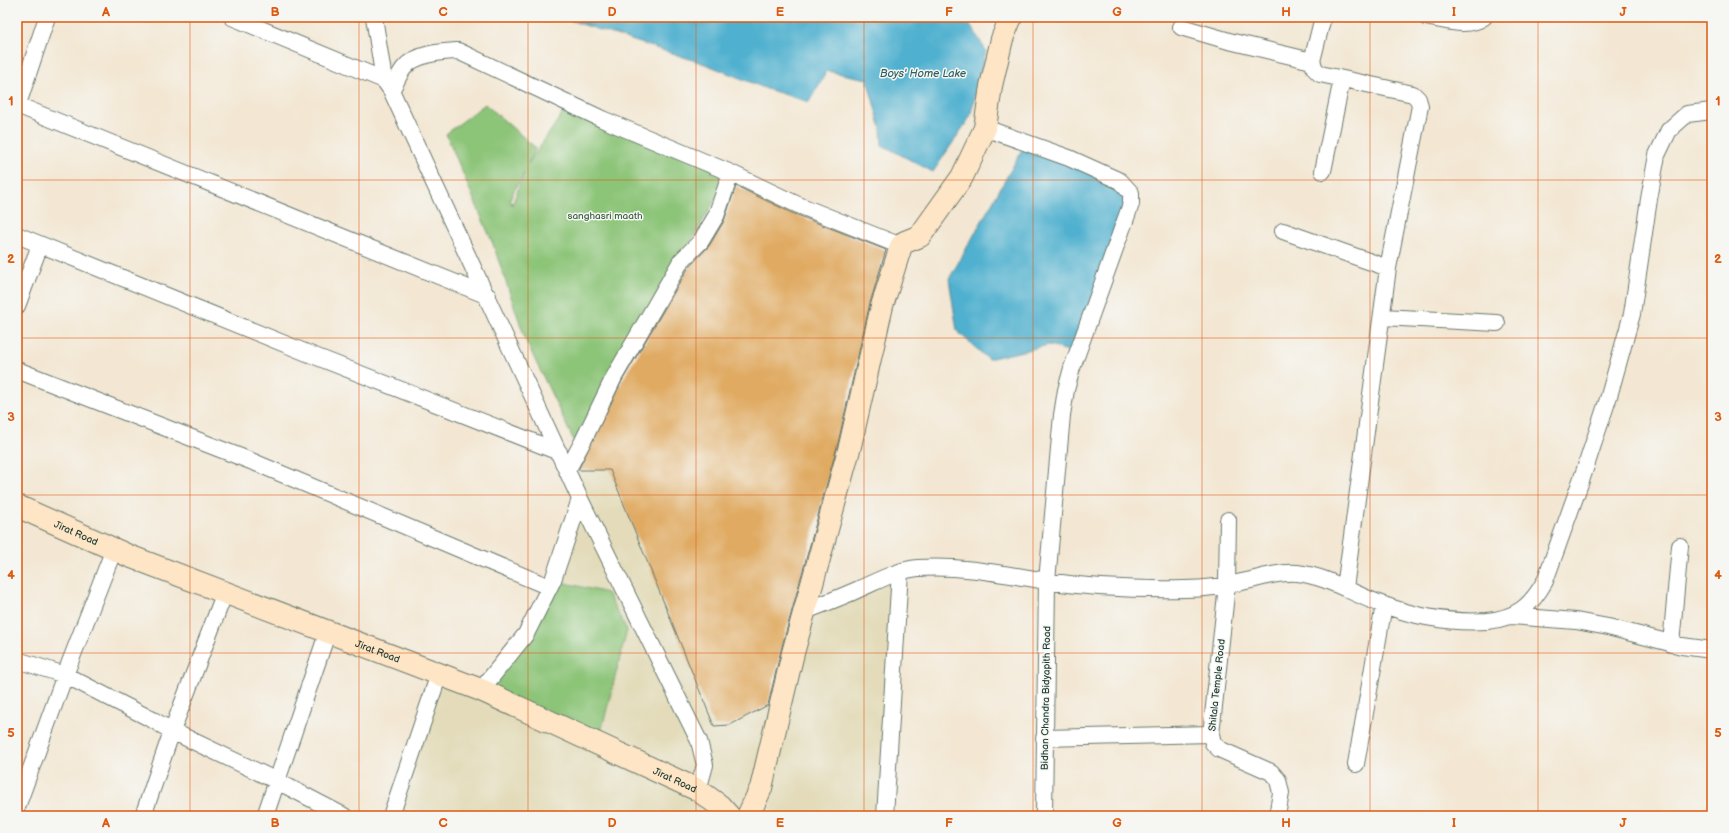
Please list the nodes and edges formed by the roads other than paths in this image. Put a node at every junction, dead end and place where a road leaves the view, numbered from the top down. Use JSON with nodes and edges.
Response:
{"nodes":[{"id":1,"x":47,"y":17,"type":"edge"},
{"id":2,"x":232,"y":17,"type":"edge"},
{"id":3,"x":374,"y":17,"type":"edge"},
{"id":4,"x":1011,"y":17,"type":"edge"},
{"id":5,"x":1324,"y":17,"type":"edge"},
{"id":6,"x":1426,"y":17,"type":"edge"},
{"id":7,"x":1484,"y":17,"type":"edge"},
{"id":8,"x":1181,"y":27,"type":"dead end"},
{"id":9,"x":1312,"y":61,"type":"junction"},
{"id":10,"x":1342,"y":79,"type":"junction"},
{"id":11,"x":387,"y":85,"type":"junction"},
{"id":12,"x":17,"y":106,"type":"edge"},
{"id":13,"x":1712,"y":111,"type":"edge"},
{"id":14,"x":985,"y":128,"type":"junction"},
{"id":15,"x":1323,"y":172,"type":"dead end"},
{"id":16,"x":731,"y":173,"type":"junction"},
{"id":17,"x":1283,"y":231,"type":"dead end"},
{"id":18,"x":17,"y":235,"type":"edge"},
{"id":19,"x":40,"y":245,"type":"junction"},
{"id":20,"x":901,"y":246,"type":"junction"},
{"id":21,"x":1388,"y":268,"type":"junction"},
{"id":22,"x":488,"y":296,"type":"junction"},
{"id":23,"x":17,"y":306,"type":"edge"},
{"id":24,"x":1382,"y":317,"type":"junction"},
{"id":25,"x":1497,"y":323,"type":"dead end"},
{"id":26,"x":17,"y":370,"type":"edge"},
{"id":27,"x":559,"y":452,"type":"junction"},
{"id":28,"x":567,"y":470,"type":"junction"},
{"id":29,"x":580,"y":499,"type":"junction"},
{"id":30,"x":17,"y":506,"type":"edge"},
{"id":31,"x":1228,"y":520,"type":"dead end"},
{"id":32,"x":1680,"y":546,"type":"dead end"},
{"id":33,"x":114,"y":549,"type":"junction"},
{"id":34,"x":900,"y":572,"type":"junction"},
{"id":35,"x":1047,"y":581,"type":"junction"},
{"id":36,"x":1227,"y":585,"type":"junction"},
{"id":37,"x":549,"y":587,"type":"junction"},
{"id":38,"x":1345,"y":588,"type":"junction"},
{"id":39,"x":225,"y":592,"type":"junction"},
{"id":40,"x":1384,"y":605,"type":"junction"},
{"id":41,"x":805,"y":611,"type":"junction"},
{"id":42,"x":1511,"y":616,"type":"junction"},
{"id":43,"x":328,"y":631,"type":"junction"},
{"id":44,"x":1670,"y":644,"type":"junction"},
{"id":45,"x":1712,"y":650,"type":"edge"},
{"id":46,"x":17,"y":660,"type":"edge"},
{"id":47,"x":439,"y":674,"type":"junction"},
{"id":48,"x":65,"y":675,"type":"junction"},
{"id":49,"x":481,"y":690,"type":"junction"},
{"id":50,"x":172,"y":731,"type":"junction"},
{"id":51,"x":1211,"y":734,"type":"junction"},
{"id":52,"x":1044,"y":738,"type":"junction"},
{"id":53,"x":1356,"y":764,"type":"dead end"},
{"id":54,"x":277,"y":781,"type":"junction"},
{"id":55,"x":698,"y":790,"type":"junction"},
{"id":56,"x":17,"y":807,"type":"edge"},
{"id":57,"x":143,"y":816,"type":"edge"},
{"id":58,"x":265,"y":816,"type":"edge"},
{"id":59,"x":344,"y":816,"type":"edge"},
{"id":60,"x":391,"y":816,"type":"edge"},
{"id":61,"x":729,"y":816,"type":"edge"},
{"id":62,"x":748,"y":816,"type":"edge"},
{"id":63,"x":885,"y":816,"type":"edge"},
{"id":64,"x":1044,"y":816,"type":"edge"},
{"id":65,"x":1277,"y":816,"type":"edge"}],
"edges":[{"from":1,"to":12,"type":"street"},
{"from":2,"to":11,"type":"street"},
{"from":3,"to":11,"type":"street"},
{"from":4,"to":14,"type":"street"},
{"from":5,"to":9,"type":"street"},
{"from":6,"to":7,"type":"street"},
{"from":8,"to":9,"type":"street"},
{"from":9,"to":10,"type":"street"},
{"from":10,"to":15,"type":"street"},
{"from":10,"to":21,"type":"street"},
{"from":11,"to":16,"type":"street"},
{"from":11,"to":22,"type":"street"},
{"from":12,"to":22,"type":"street"},
{"from":13,"to":42,"type":"street"},
{"from":14,"to":20,"type":"street"},
{"from":14,"to":35,"type":"street","name":"Bidhan Chandra Bidyapith Road"},
{"from":16,"to":20,"type":"street"},
{"from":16,"to":28,"type":"street"},
{"from":17,"to":21,"type":"street"},
{"from":18,"to":19,"type":"street"},
{"from":19,"to":23,"type":"street"},
{"from":19,"to":27,"type":"street"},
{"from":20,"to":41,"type":"street"},
{"from":21,"to":24,"type":"street"},
{"from":22,"to":27,"type":"street"},
{"from":24,"to":25,"type":"street"},
{"from":24,"to":38,"type":"street"},
{"from":26,"to":37,"type":"street"},
{"from":27,"to":28,"type":"street"},
{"from":28,"to":29,"type":"street"},
{"from":29,"to":37,"type":"street"},
{"from":29,"to":55,"type":"street"},
{"from":30,"to":33,"type":"street","name":"Jirat Road"},
{"from":31,"to":36,"type":"street","name":"Shitala Temple Road"},
{"from":32,"to":44,"type":"street"},
{"from":33,"to":39,"type":"street","name":"Jirat Road"},
{"from":33,"to":48,"type":"street"},
{"from":34,"to":35,"type":"street"},
{"from":34,"to":41,"type":"street"},
{"from":34,"to":63,"type":"street"},
{"from":35,"to":36,"type":"street"},
{"from":35,"to":52,"type":"street","name":"Bidhan Chandra Bidyapith Road"},
{"from":36,"to":38,"type":"street"},
{"from":36,"to":51,"type":"street","name":"Shitala Temple Road"},
{"from":37,"to":49,"type":"street"},
{"from":38,"to":40,"type":"street"},
{"from":39,"to":43,"type":"street","name":"Jirat Road"},
{"from":39,"to":50,"type":"street"},
{"from":40,"to":42,"type":"street"},
{"from":40,"to":53,"type":"street"},
{"from":41,"to":62,"type":"street"},
{"from":42,"to":44,"type":"street"},
{"from":43,"to":47,"type":"street","name":"Jirat Road"},
{"from":43,"to":54,"type":"street"},
{"from":44,"to":45,"type":"street"},
{"from":46,"to":48,"type":"street"},
{"from":47,"to":49,"type":"street","name":"Jirat Road"},
{"from":47,"to":60,"type":"street"},
{"from":48,"to":50,"type":"street"},
{"from":48,"to":56,"type":"street"},
{"from":49,"to":55,"type":"street","name":"Jirat Road"},
{"from":50,"to":54,"type":"street"},
{"from":50,"to":57,"type":"street"},
{"from":51,"to":52,"type":"street"},
{"from":51,"to":65,"type":"street","name":"Shitala Temple Road"},
{"from":52,"to":64,"type":"street","name":"Bidhan Chandra Bidyapith Road"},
{"from":54,"to":58,"type":"street"},
{"from":54,"to":59,"type":"street"},
{"from":55,"to":61,"type":"street","name":"Jirat Road"}]}
